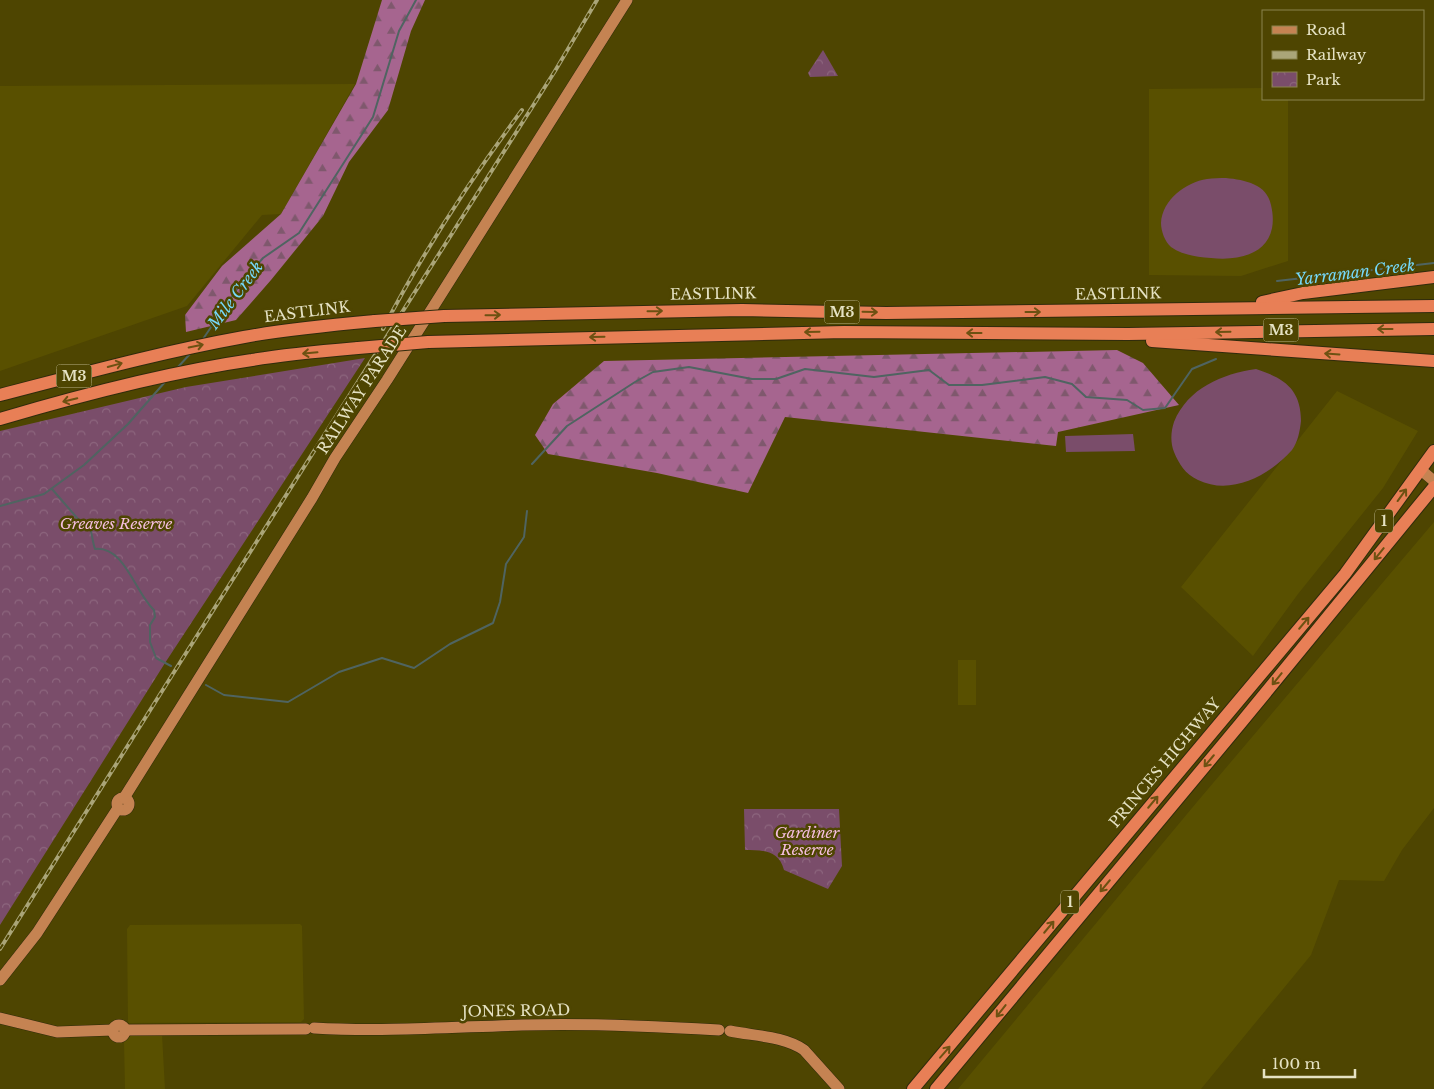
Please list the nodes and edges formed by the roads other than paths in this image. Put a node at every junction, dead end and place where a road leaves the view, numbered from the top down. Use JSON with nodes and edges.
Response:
{"nodes":[{"id":1,"x":627,"y":0,"type":"edge"},
{"id":2,"x":1434,"y":277,"type":"edge"},
{"id":3,"x":1434,"y":306,"type":"edge"},
{"id":4,"x":1240,"y":308,"type":"junction"},
{"id":5,"x":1434,"y":329,"type":"edge"},
{"id":6,"x":1128,"y":334,"type":"junction"},
{"id":7,"x":1434,"y":361,"type":"edge"},
{"id":8,"x":0,"y":395,"type":"edge"},
{"id":9,"x":0,"y":418,"type":"edge"},
{"id":10,"x":1432,"y":458,"type":"edge"},
{"id":11,"x":1420,"y":470,"type":"junction"},
{"id":12,"x":1434,"y":481,"type":"edge"},
{"id":13,"x":1432,"y":493,"type":"edge"},
{"id":14,"x":0,"y":980,"type":"edge"},
{"id":15,"x":0,"y":1018,"type":"edge"},
{"id":16,"x":839,"y":1089,"type":"edge"},
{"id":17,"x":913,"y":1089,"type":"edge"},
{"id":18,"x":936,"y":1089,"type":"edge"}],
"edges":[{"from":1,"to":14,"type":"main road","name":"RAILWAY PARADE"},
{"from":2,"to":4,"type":"highway"},
{"from":3,"to":4,"type":"highway","name":"EASTLINK","number":"M3"},
{"from":8,"to":4,"type":"highway","name":"EASTLINK","number":"M3","one_way":true,"bridge":true},
{"from":5,"to":6,"type":"highway","number":"M3","one_way":true},
{"from":7,"to":6,"type":"highway","one_way":true},
{"from":6,"to":9,"type":"highway","number":"M3","one_way":true,"bridge":true},
{"from":10,"to":11,"type":"highway","name":"PRINCES HIGHWAY","number":"1"},
{"from":11,"to":12,"type":"main road"},
{"from":17,"to":11,"type":"highway","name":"PRINCES HIGHWAY","number":"1","one_way":true},
{"from":13,"to":18,"type":"highway","number":"1","one_way":true},
{"from":15,"to":16,"type":"main road","name":"JONES ROAD"}]}
